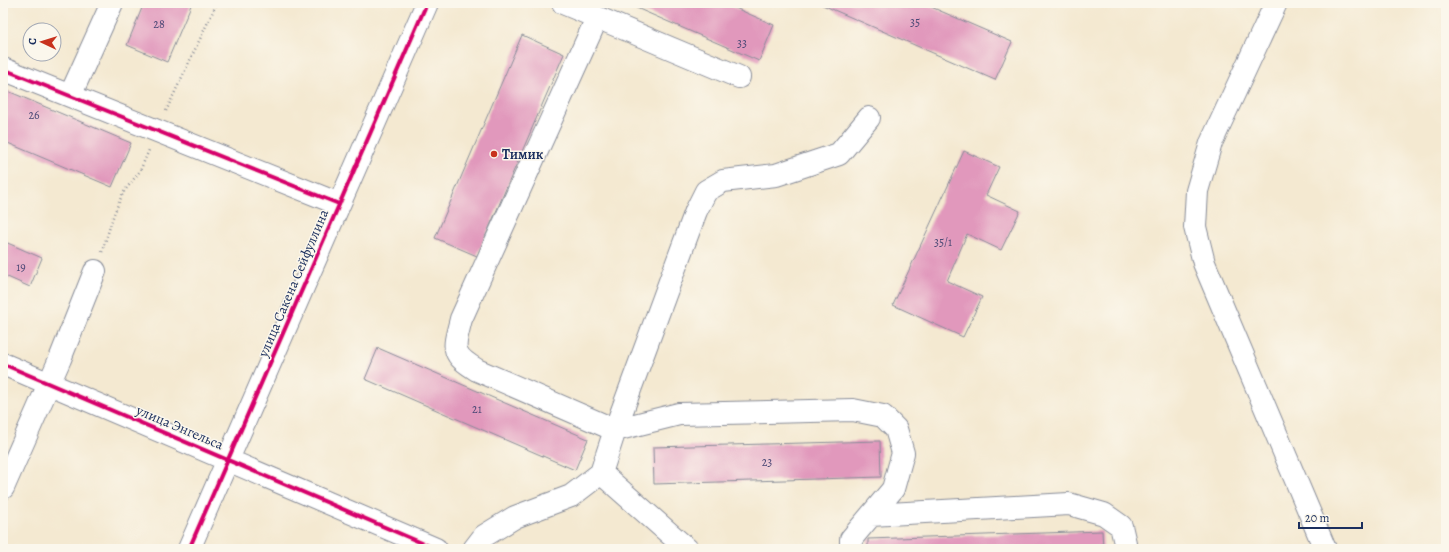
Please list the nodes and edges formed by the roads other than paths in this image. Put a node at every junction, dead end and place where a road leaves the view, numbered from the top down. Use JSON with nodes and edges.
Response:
{"nodes":[{"id":1,"x":112,"y":3,"type":"edge"},
{"id":2,"x":427,"y":3,"type":"edge"},
{"id":3,"x":563,"y":3,"type":"edge"},
{"id":4,"x":1276,"y":3,"type":"edge"},
{"id":5,"x":597,"y":18,"type":"junction"},
{"id":6,"x":3,"y":69,"type":"edge"},
{"id":7,"x":739,"y":77,"type":"dead end"},
{"id":8,"x":70,"y":96,"type":"junction"},
{"id":9,"x":869,"y":118,"type":"dead end"},
{"id":10,"x":339,"y":204,"type":"junction"},
{"id":11,"x":96,"y":271,"type":"dead end"},
{"id":12,"x":3,"y":364,"type":"edge"},
{"id":13,"x":49,"y":383,"type":"junction"},
{"id":14,"x":615,"y":430,"type":"junction"},
{"id":15,"x":229,"y":460,"type":"junction"},
{"id":16,"x":601,"y":473,"type":"junction"},
{"id":17,"x":3,"y":488,"type":"edge"},
{"id":18,"x":870,"y":515,"type":"junction"},
{"id":19,"x":189,"y":549,"type":"edge"},
{"id":20,"x":436,"y":549,"type":"edge"},
{"id":21,"x":474,"y":549,"type":"edge"},
{"id":22,"x":687,"y":549,"type":"edge"},
{"id":23,"x":851,"y":549,"type":"edge"},
{"id":24,"x":1125,"y":549,"type":"edge"},
{"id":25,"x":1325,"y":549,"type":"edge"}],
"edges":[{"from":1,"to":8,"type":"street"},
{"from":2,"to":10,"type":"street","name":"улица Сакена Сейфуллина"},
{"from":3,"to":5,"type":"street"},
{"from":4,"to":25,"type":"street"},
{"from":5,"to":7,"type":"street"},
{"from":5,"to":14,"type":"street"},
{"from":6,"to":8,"type":"street"},
{"from":8,"to":10,"type":"street"},
{"from":9,"to":14,"type":"street"},
{"from":10,"to":15,"type":"street","name":"улица Сакена Сейфуллина"},
{"from":11,"to":13,"type":"street"},
{"from":12,"to":13,"type":"street","name":"улица Энгельса"},
{"from":13,"to":15,"type":"street","name":"улица Энгельса"},
{"from":13,"to":17,"type":"street"},
{"from":14,"to":16,"type":"street"},
{"from":14,"to":18,"type":"street"},
{"from":15,"to":19,"type":"street","name":"улица Сакена Сейфуллина"},
{"from":15,"to":20,"type":"street","name":"улица Энгельса"},
{"from":16,"to":21,"type":"street"},
{"from":16,"to":22,"type":"street"},
{"from":18,"to":23,"type":"street"},
{"from":18,"to":24,"type":"street"}]}
